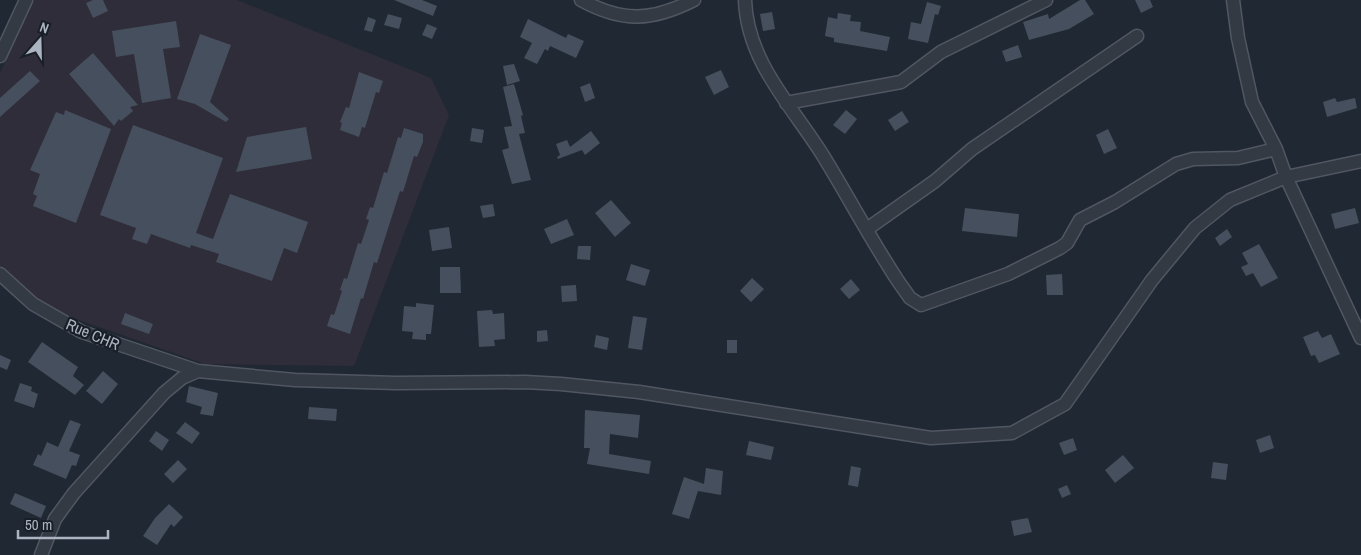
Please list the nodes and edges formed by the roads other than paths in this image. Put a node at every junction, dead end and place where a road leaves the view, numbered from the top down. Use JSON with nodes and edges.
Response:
{"nodes":[{"id":1,"x":26,"y":0,"type":"edge"},
{"id":2,"x":581,"y":0,"type":"edge"},
{"id":3,"x":694,"y":0,"type":"edge"},
{"id":4,"x":745,"y":0,"type":"edge"},
{"id":5,"x":1046,"y":0,"type":"edge"},
{"id":6,"x":1233,"y":0,"type":"edge"},
{"id":7,"x":1137,"y":36,"type":"dead end"},
{"id":8,"x":0,"y":56,"type":"edge"},
{"id":9,"x":786,"y":103,"type":"junction"},
{"id":10,"x":1276,"y":148,"type":"junction"},
{"id":11,"x":1361,"y":161,"type":"edge"},
{"id":12,"x":1286,"y":177,"type":"junction"},
{"id":13,"x":867,"y":230,"type":"junction"},
{"id":14,"x":0,"y":274,"type":"edge"},
{"id":15,"x":1361,"y":338,"type":"edge"},
{"id":16,"x":198,"y":371,"type":"junction"},
{"id":17,"x":41,"y":555,"type":"edge"}],
"edges":[{"from":1,"to":8,"type":"street"},
{"from":2,"to":3,"type":"street"},
{"from":4,"to":9,"type":"street"},
{"from":5,"to":9,"type":"street"},
{"from":6,"to":10,"type":"street"},
{"from":7,"to":13,"type":"street"},
{"from":9,"to":13,"type":"street"},
{"from":10,"to":12,"type":"street"},
{"from":10,"to":13,"type":"street"},
{"from":11,"to":12,"type":"street","name":"Rue CHR"},
{"from":12,"to":15,"type":"street"},
{"from":12,"to":16,"type":"street","name":"Rue CHR"},
{"from":14,"to":16,"type":"street","name":"Rue CHR"},
{"from":16,"to":17,"type":"street"}]}
